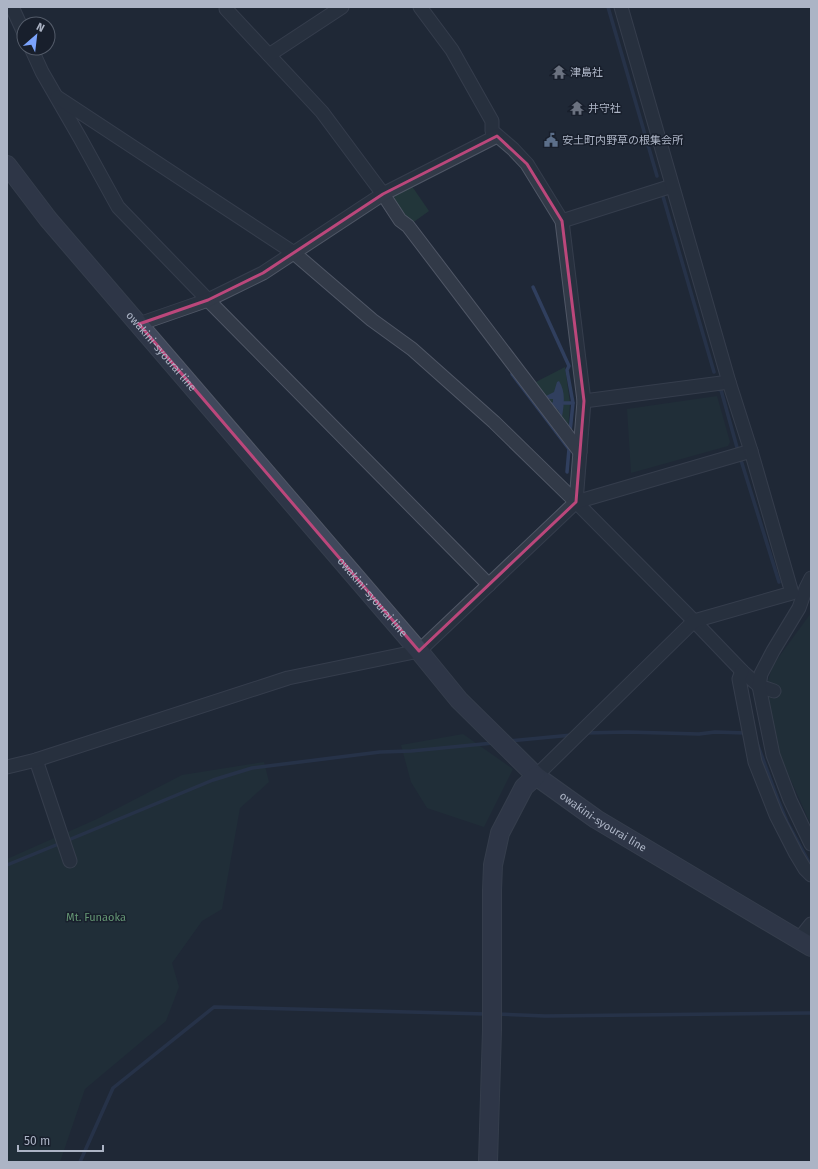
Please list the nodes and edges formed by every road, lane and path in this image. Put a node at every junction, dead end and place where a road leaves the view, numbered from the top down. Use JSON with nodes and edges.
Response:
{"nodes":[{"id":1,"x":342,"y":7,"type":"edge"},
{"id":2,"x":420,"y":7,"type":"edge"},
{"id":3,"x":621,"y":7,"type":"edge"},
{"id":4,"x":226,"y":10,"type":"dead end"},
{"id":5,"x":269,"y":55,"type":"junction"},
{"id":6,"x":35,"y":56,"type":"edge"},
{"id":7,"x":57,"y":97,"type":"junction"},
{"id":8,"x":497,"y":136,"type":"junction"},
{"id":9,"x":7,"y":165,"type":"edge"},
{"id":10,"x":672,"y":186,"type":"junction"},
{"id":11,"x":383,"y":194,"type":"junction"},
{"id":12,"x":562,"y":221,"type":"junction"},
{"id":13,"x":294,"y":253,"type":"junction"},
{"id":14,"x":208,"y":300,"type":"junction"},
{"id":15,"x":139,"y":324,"type":"junction"},
{"id":16,"x":729,"y":382,"type":"junction"},
{"id":17,"x":584,"y":401,"type":"junction"},
{"id":18,"x":580,"y":452,"type":"junction"},
{"id":19,"x":751,"y":452,"type":"junction"},
{"id":20,"x":576,"y":502,"type":"junction"},
{"id":21,"x":811,"y":578,"type":"edge"},
{"id":22,"x":489,"y":585,"type":"junction"},
{"id":23,"x":792,"y":594,"type":"junction"},
{"id":24,"x":805,"y":607,"type":"edge"},
{"id":25,"x":694,"y":621,"type":"junction"},
{"id":26,"x":419,"y":651,"type":"junction"},
{"id":27,"x":742,"y":672,"type":"junction"},
{"id":28,"x":759,"y":686,"type":"junction"},
{"id":29,"x":774,"y":692,"type":"dead end"},
{"id":30,"x":36,"y":760,"type":"junction"},
{"id":31,"x":7,"y":767,"type":"edge"},
{"id":32,"x":536,"y":776,"type":"junction"},
{"id":33,"x":811,"y":844,"type":"edge"},
{"id":34,"x":70,"y":861,"type":"dead end"},
{"id":35,"x":811,"y":875,"type":"edge"},
{"id":36,"x":811,"y":924,"type":"edge"},
{"id":37,"x":805,"y":943,"type":"edge"},
{"id":38,"x":488,"y":1162,"type":"edge"}],
"edges":[{"from":1,"to":5,"type":"street"},
{"from":2,"to":8,"type":"street"},
{"from":3,"to":10,"type":"street"},
{"from":4,"to":5,"type":"street"},
{"from":5,"to":11,"type":"street"},
{"from":6,"to":7,"type":"street"},
{"from":7,"to":13,"type":"street"},
{"from":7,"to":14,"type":"street"},
{"from":8,"to":11,"type":"street"},
{"from":8,"to":12,"type":"street"},
{"from":9,"to":15,"type":"main road","name":"owakini-syourai line"},
{"from":10,"to":12,"type":"street"},
{"from":10,"to":16,"type":"street"},
{"from":11,"to":13,"type":"street"},
{"from":11,"to":18,"type":"street"},
{"from":12,"to":17,"type":"street"},
{"from":13,"to":14,"type":"street"},
{"from":13,"to":20,"type":"street"},
{"from":14,"to":15,"type":"street"},
{"from":14,"to":22,"type":"street"},
{"from":15,"to":26,"type":"main road","name":"owakini-syourai line"},
{"from":16,"to":17,"type":"street"},
{"from":16,"to":19,"type":"street"},
{"from":17,"to":18,"type":"street"},
{"from":18,"to":20,"type":"street"},
{"from":19,"to":20,"type":"street"},
{"from":19,"to":23,"type":"street"},
{"from":20,"to":22,"type":"street"},
{"from":20,"to":25,"type":"street"},
{"from":21,"to":24,"type":"street"},
{"from":22,"to":26,"type":"street"},
{"from":23,"to":24,"type":"street"},
{"from":23,"to":25,"type":"street"},
{"from":24,"to":28,"type":"street"},
{"from":25,"to":27,"type":"street"},
{"from":25,"to":32,"type":"street"},
{"from":26,"to":30,"type":"street"},
{"from":26,"to":32,"type":"main road","name":"owakini-syourai line"},
{"from":27,"to":28,"type":"street"},
{"from":27,"to":35,"type":"street"},
{"from":28,"to":29,"type":"street"},
{"from":28,"to":33,"type":"street"},
{"from":30,"to":31,"type":"street"},
{"from":30,"to":34,"type":"street"},
{"from":32,"to":37,"type":"main road","name":"owakini-syourai line"},
{"from":32,"to":38,"type":"main road"},
{"from":36,"to":37,"type":"street"}]}
